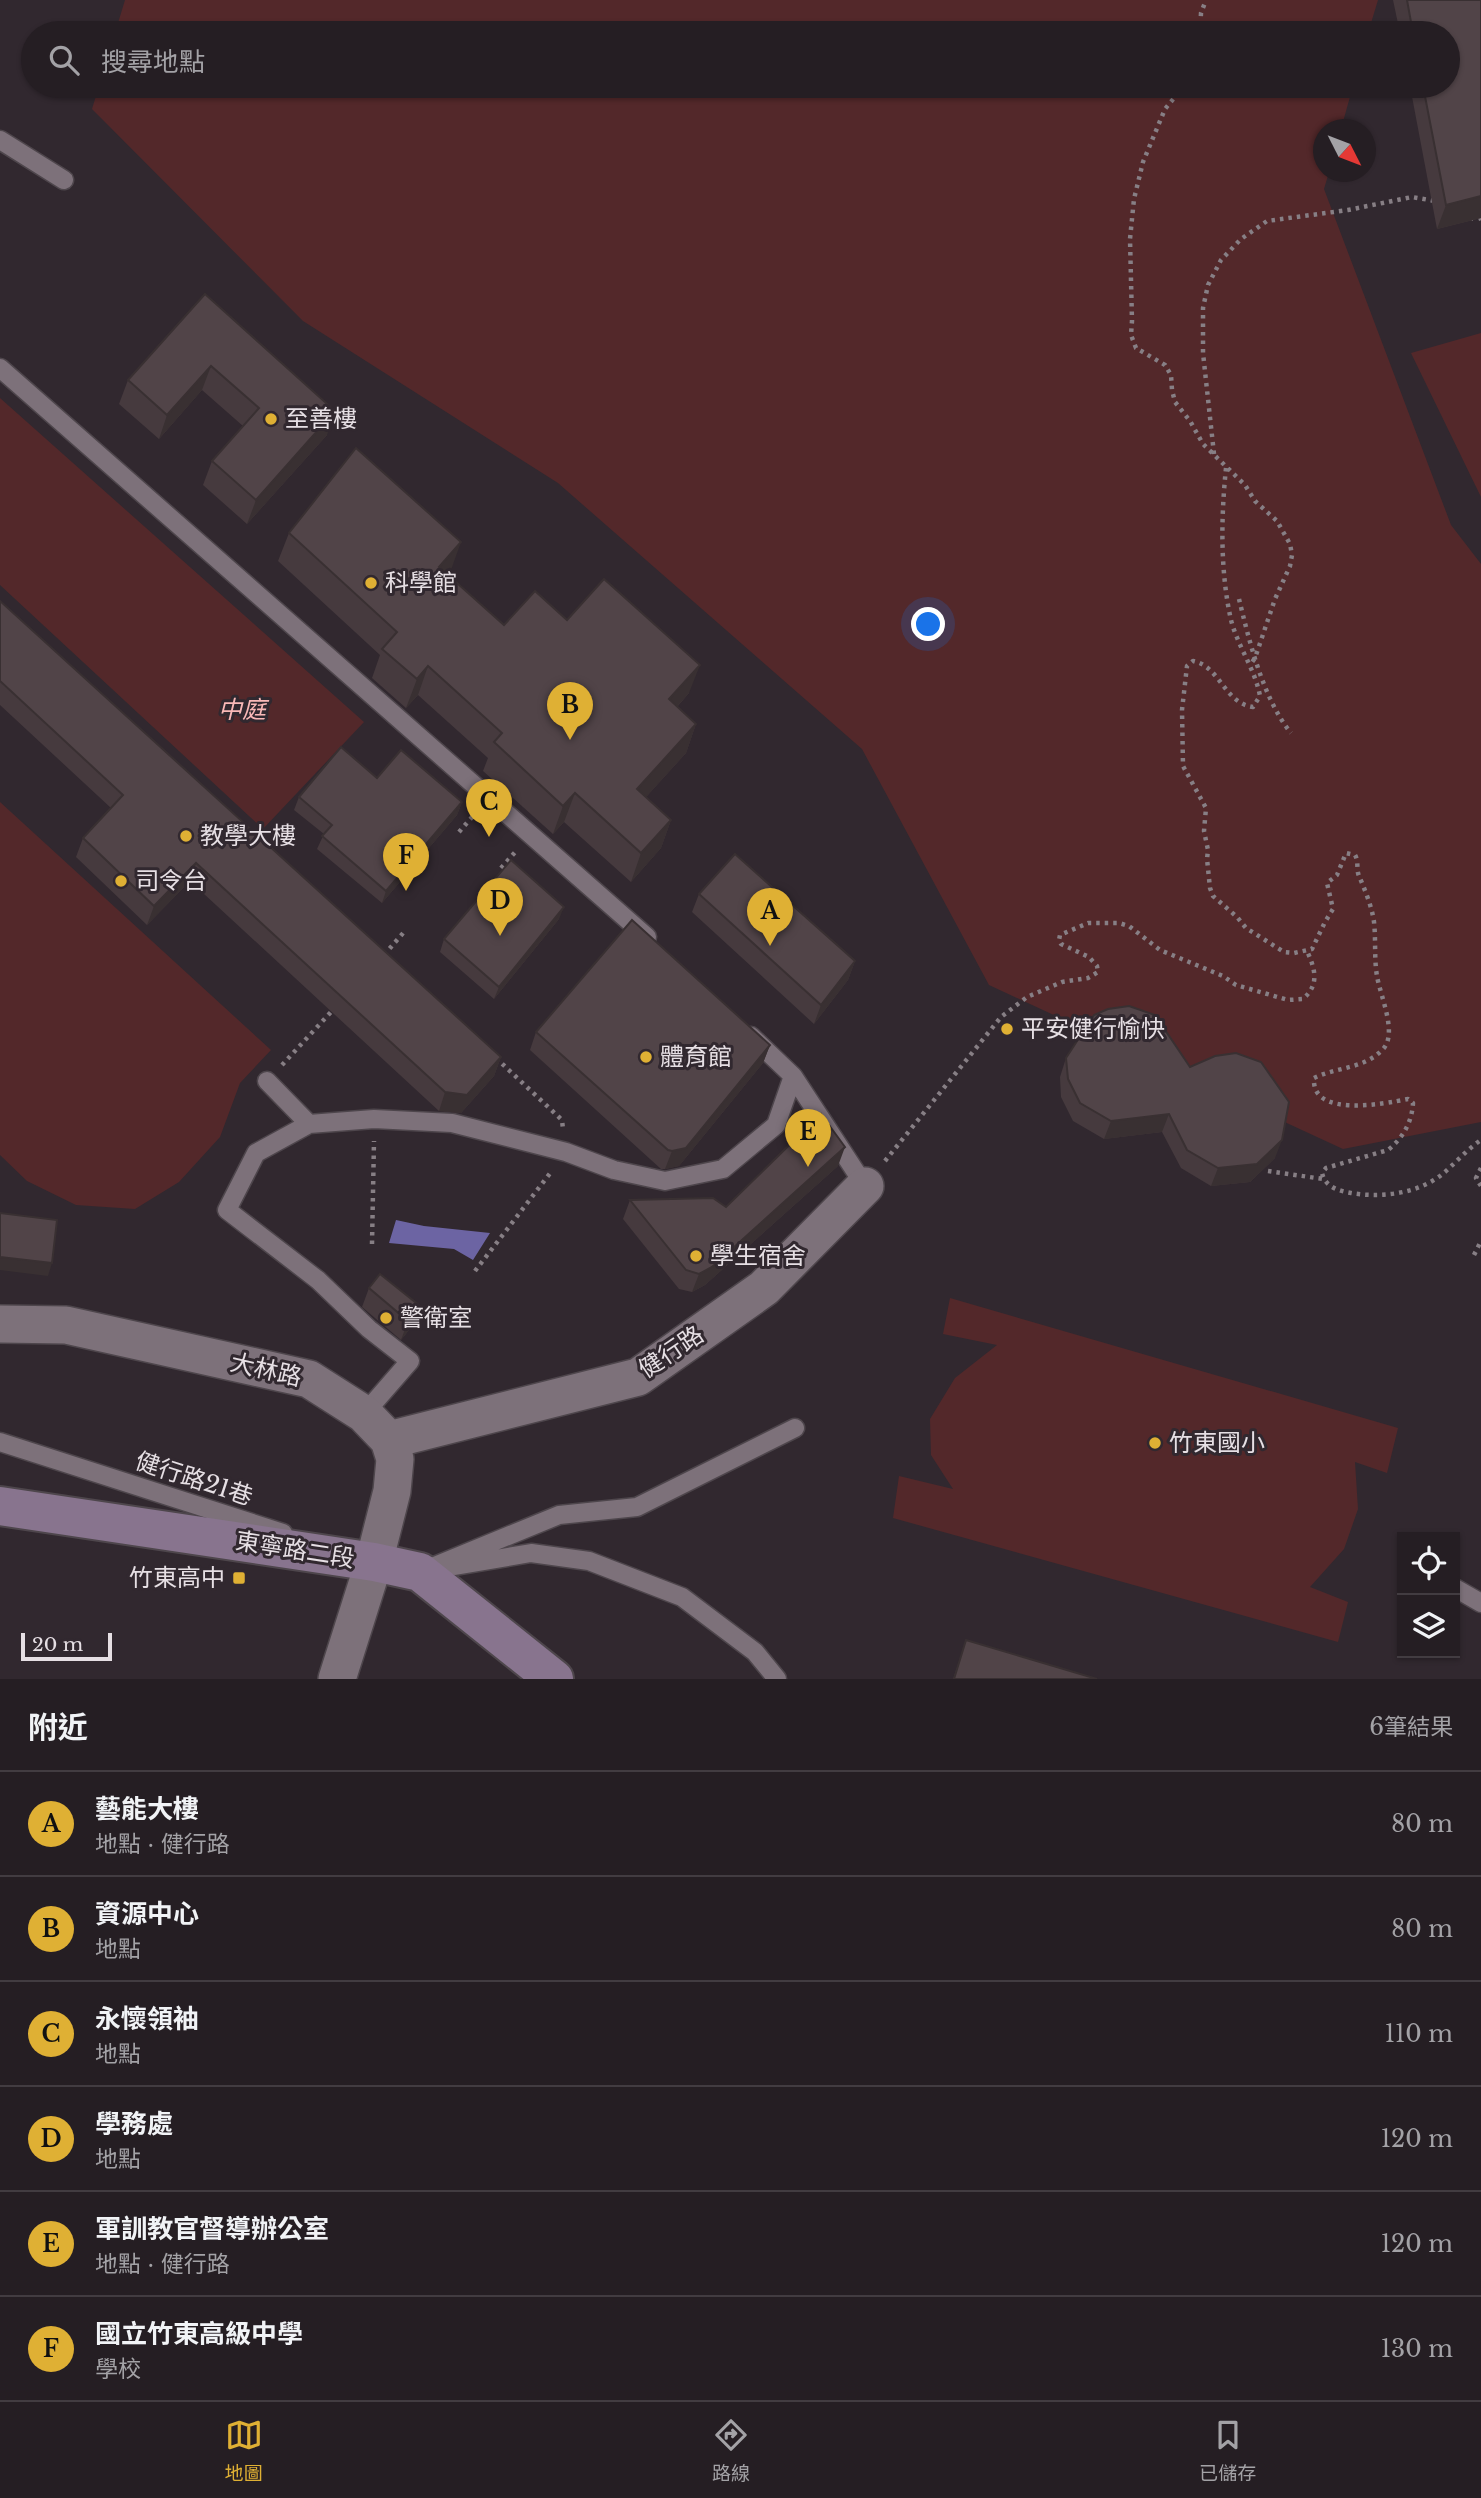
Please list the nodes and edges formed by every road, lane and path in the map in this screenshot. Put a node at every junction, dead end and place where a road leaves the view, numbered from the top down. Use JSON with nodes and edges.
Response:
{"nodes":[{"id":1,"x":1206,"y":0,"type":"edge"},
{"id":2,"x":1201,"y":21,"type":"edge"},
{"id":3,"x":1174,"y":98,"type":"edge"},
{"id":4,"x":0,"y":140,"type":"edge"},
{"id":5,"x":64,"y":180,"type":"dead end"},
{"id":6,"x":1446,"y":202,"type":"edge"},
{"id":7,"x":1465,"y":214,"type":"edge"},
{"id":8,"x":1481,"y":218,"type":"edge"},
{"id":9,"x":0,"y":368,"type":"edge"},
{"id":10,"x":1214,"y":455,"type":"junction"},
{"id":11,"x":1226,"y":468,"type":"junction"},
{"id":12,"x":1239,"y":598,"type":"dead end"},
{"id":13,"x":1255,"y":659,"type":"junction"},
{"id":14,"x":1250,"y":665,"type":"junction"},
{"id":15,"x":1291,"y":733,"type":"dead end"},
{"id":16,"x":404,"y":932,"type":"dead end"},
{"id":17,"x":375,"y":944,"type":"edge"},
{"id":18,"x":656,"y":945,"type":"edge"},
{"id":19,"x":1307,"y":951,"type":"junction"},
{"id":20,"x":385,"y":954,"type":"junction"},
{"id":21,"x":380,"y":960,"type":"edge"},
{"id":22,"x":395,"y":963,"type":"edge"},
{"id":23,"x":331,"y":1012,"type":"edge"},
{"id":24,"x":734,"y":1020,"type":"edge"},
{"id":25,"x":493,"y":1055,"type":"edge"},
{"id":26,"x":793,"y":1076,"type":"junction"},
{"id":27,"x":267,"y":1081,"type":"joint"},
{"id":28,"x":374,"y":1119,"type":"junction"},
{"id":29,"x":309,"y":1124,"type":"junction"},
{"id":30,"x":1481,"y":1140,"type":"edge"},
{"id":31,"x":565,"y":1152,"type":"junction"},
{"id":32,"x":1481,"y":1168,"type":"edge"},
{"id":33,"x":1268,"y":1171,"type":"edge"},
{"id":34,"x":1323,"y":1179,"type":"junction"},
{"id":35,"x":865,"y":1186,"type":"junction"},
{"id":36,"x":1481,"y":1186,"type":"edge"},
{"id":37,"x":1481,"y":1241,"type":"edge"},
{"id":38,"x":372,"y":1244,"type":"dead end"},
{"id":39,"x":1475,"y":1255,"type":"dead end"},
{"id":40,"x":475,"y":1271,"type":"dead end"},
{"id":41,"x":0,"y":1324,"type":"edge"},
{"id":42,"x":365,"y":1414,"type":"junction"},
{"id":43,"x":796,"y":1428,"type":"dead end"},
{"id":44,"x":389,"y":1440,"type":"junction"},
{"id":45,"x":0,"y":1442,"type":"edge"},
{"id":46,"x":0,"y":1506,"type":"edge"},
{"id":47,"x":374,"y":1562,"type":"junction"},
{"id":48,"x":420,"y":1572,"type":"junction"},
{"id":49,"x":1460,"y":1591,"type":"edge"},
{"id":50,"x":1481,"y":1603,"type":"edge"},
{"id":51,"x":337,"y":1679,"type":"edge"},
{"id":52,"x":554,"y":1679,"type":"edge"},
{"id":53,"x":777,"y":1679,"type":"edge"}],
"edges":[{"from":1,"to":2,"type":"path"},
{"from":3,"to":10,"type":"path"},
{"from":4,"to":5,"type":"lane"},
{"from":6,"to":10,"type":"path"},
{"from":7,"to":8,"type":"path"},
{"from":9,"to":18,"type":"lane"},
{"from":10,"to":11,"type":"path"},
{"from":11,"to":13,"type":"path"},
{"from":11,"to":14,"type":"path"},
{"from":12,"to":13,"type":"path"},
{"from":13,"to":14,"type":"path"},
{"from":13,"to":15,"type":"path"},
{"from":14,"to":19,"type":"path"},
{"from":16,"to":20,"type":"path"},
{"from":17,"to":20,"type":"path"},
{"from":19,"to":34,"type":"path"},
{"from":19,"to":35,"type":"path"},
{"from":20,"to":21,"type":"path"},
{"from":20,"to":22,"type":"path"},
{"from":23,"to":27,"type":"path"},
{"from":24,"to":26,"type":"lane"},
{"from":25,"to":31,"type":"path"},
{"from":26,"to":31,"type":"lane"},
{"from":26,"to":35,"type":"lane"},
{"from":27,"to":29,"type":"lane"},
{"from":28,"to":29,"type":"lane"},
{"from":28,"to":31,"type":"lane"},
{"from":28,"to":38,"type":"path"},
{"from":29,"to":42,"type":"lane"},
{"from":30,"to":34,"type":"path"},
{"from":31,"to":40,"type":"path"},
{"from":32,"to":36,"type":"path"},
{"from":33,"to":34,"type":"path"},
{"from":35,"to":44,"type":"street","name":"健行路"},
{"from":37,"to":39,"type":"path"},
{"from":41,"to":42,"type":"street","name":"大林路"},
{"from":42,"to":44,"type":"street","name":"大林路"},
{"from":43,"to":48,"type":"lane"},
{"from":44,"to":47,"type":"street"},
{"from":45,"to":47,"type":"lane","name":"健行路21巷"},
{"from":46,"to":47,"type":"main road","name":"東寧路二段"},
{"from":47,"to":48,"type":"main road","name":"東寧路二段"},
{"from":47,"to":51,"type":"street"},
{"from":48,"to":52,"type":"main road","name":"東寧路二段"},
{"from":48,"to":53,"type":"lane"},
{"from":49,"to":50,"type":"lane"}]}
